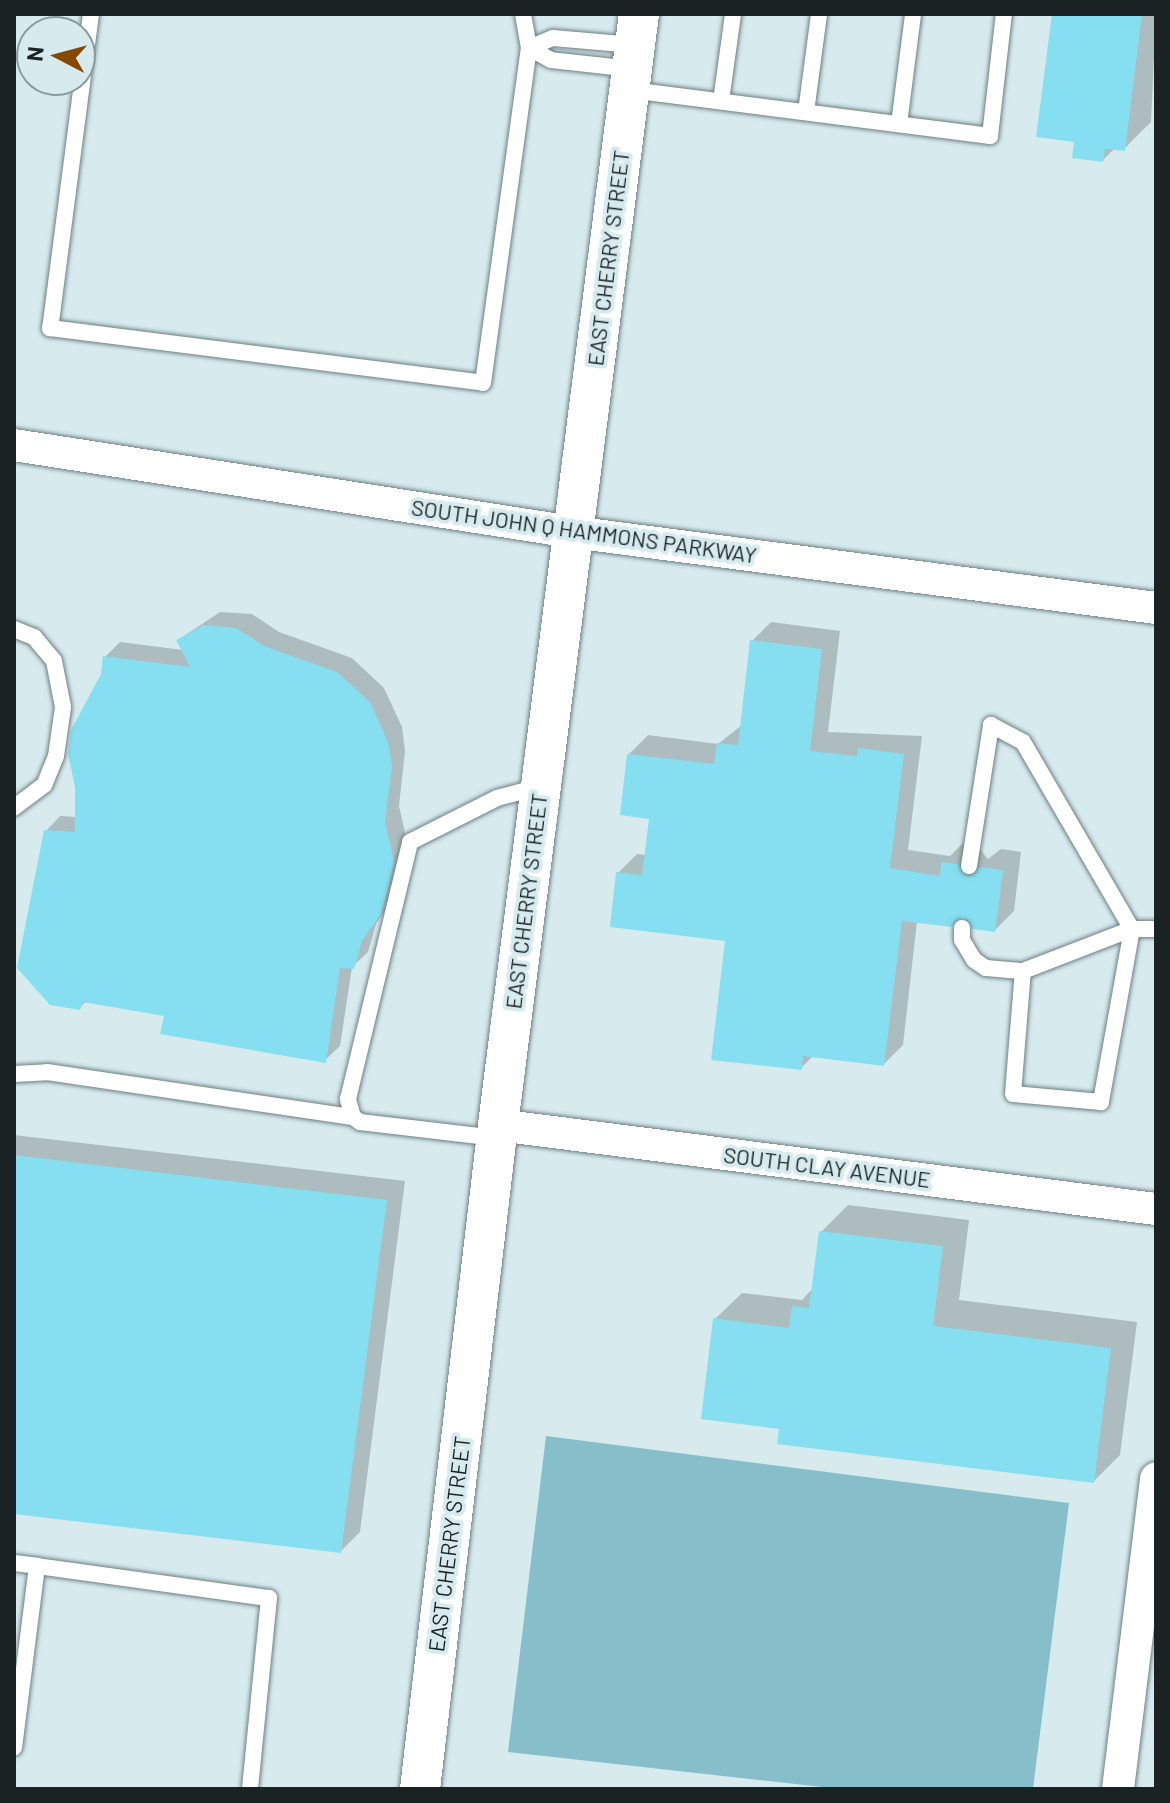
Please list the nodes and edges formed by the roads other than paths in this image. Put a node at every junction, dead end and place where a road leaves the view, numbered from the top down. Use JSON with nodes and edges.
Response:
{"nodes":[{"id":1,"x":91,"y":14,"type":"edge"},
{"id":2,"x":523,"y":14,"type":"edge"},
{"id":3,"x":733,"y":14,"type":"edge"},
{"id":4,"x":819,"y":14,"type":"edge"},
{"id":5,"x":913,"y":14,"type":"edge"},
{"id":6,"x":1004,"y":14,"type":"edge"},
{"id":7,"x":529,"y":48,"type":"junction"},
{"id":8,"x":634,"y":54,"type":"edge"},
{"id":9,"x":721,"y":101,"type":"junction"},
{"id":10,"x":806,"y":112,"type":"junction"},
{"id":11,"x":899,"y":124,"type":"junction"},
{"id":12,"x":14,"y":445,"type":"edge"},
{"id":13,"x":572,"y":532,"type":"junction"},
{"id":14,"x":1156,"y":608,"type":"edge"},
{"id":15,"x":14,"y":629,"type":"edge"},
{"id":16,"x":540,"y":787,"type":"junction"},
{"id":17,"x":14,"y":808,"type":"edge"},
{"id":18,"x":969,"y":866,"type":"dead end"},
{"id":19,"x":962,"y":928,"type":"dead end"},
{"id":20,"x":1132,"y":929,"type":"junction"},
{"id":21,"x":1156,"y":929,"type":"edge"},
{"id":22,"x":1023,"y":971,"type":"junction"},
{"id":23,"x":14,"y":1074,"type":"edge"},
{"id":24,"x":353,"y":1117,"type":"junction"},
{"id":25,"x":497,"y":1131,"type":"junction"},
{"id":26,"x":1156,"y":1209,"type":"edge"},
{"id":27,"x":1156,"y":1478,"type":"edge"},
{"id":28,"x":14,"y":1563,"type":"edge"},
{"id":29,"x":37,"y":1566,"type":"junction"},
{"id":30,"x":20,"y":1656,"type":"edge"},
{"id":31,"x":14,"y":1748,"type":"edge"},
{"id":32,"x":250,"y":1789,"type":"edge"},
{"id":33,"x":420,"y":1789,"type":"edge"},
{"id":34,"x":1118,"y":1789,"type":"edge"}],
"edges":[{"from":1,"to":7,"type":"lane"},
{"from":2,"to":7,"type":"lane"},
{"from":3,"to":9,"type":"lane"},
{"from":4,"to":10,"type":"lane"},
{"from":5,"to":11,"type":"lane"},
{"from":6,"to":11,"type":"lane"},
{"from":7,"to":8,"type":"lane"},
{"from":7,"to":8,"type":"lane"},
{"from":8,"to":9,"type":"lane"},
{"from":8,"to":13,"type":"street","name":"EAST CHERRY STREET"},
{"from":9,"to":10,"type":"lane"},
{"from":10,"to":11,"type":"lane"},
{"from":12,"to":13,"type":"street","name":"SOUTH JOHN Q HAMMONS PARKWAY"},
{"from":13,"to":14,"type":"street","name":"SOUTH JOHN Q HAMMONS PARKWAY"},
{"from":13,"to":16,"type":"street","name":"EAST CHERRY STREET"},
{"from":15,"to":17,"type":"lane"},
{"from":16,"to":24,"type":"lane"},
{"from":16,"to":25,"type":"street","name":"EAST CHERRY STREET"},
{"from":18,"to":20,"type":"lane"},
{"from":19,"to":22,"type":"lane"},
{"from":20,"to":21,"type":"lane"},
{"from":20,"to":22,"type":"lane"},
{"from":20,"to":22,"type":"lane"},
{"from":23,"to":24,"type":"lane"},
{"from":24,"to":25,"type":"lane"},
{"from":25,"to":26,"type":"street","name":"SOUTH CLAY AVENUE"},
{"from":25,"to":33,"type":"street","name":"EAST CHERRY STREET"},
{"from":27,"to":34,"type":"street"},
{"from":28,"to":29,"type":"lane"},
{"from":29,"to":30,"type":"lane"},
{"from":29,"to":32,"type":"lane"},
{"from":30,"to":31,"type":"lane"}]}
